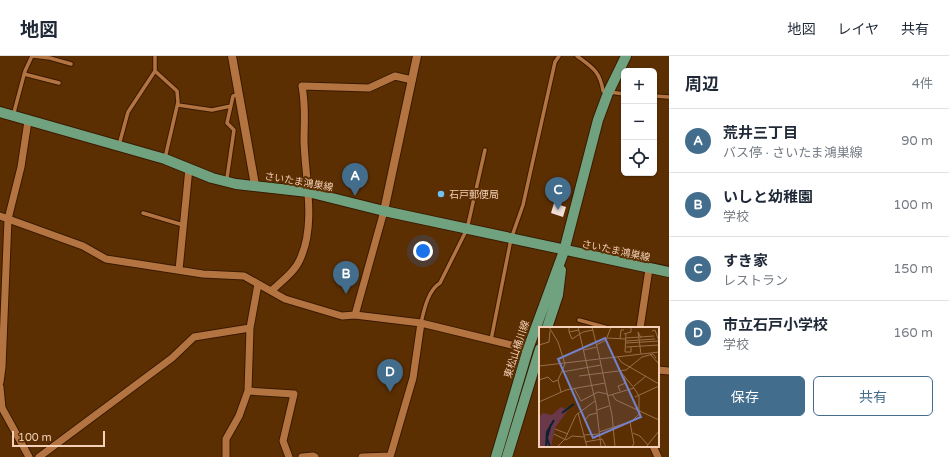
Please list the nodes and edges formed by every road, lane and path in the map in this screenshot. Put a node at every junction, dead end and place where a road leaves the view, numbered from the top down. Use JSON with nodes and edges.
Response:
{"nodes":[{"id":1,"x":32,"y":56,"type":"edge"},
{"id":2,"x":155,"y":56,"type":"edge"},
{"id":3,"x":232,"y":56,"type":"edge"},
{"id":4,"x":417,"y":56,"type":"edge"},
{"id":5,"x":559,"y":56,"type":"edge"},
{"id":6,"x":577,"y":56,"type":"edge"},
{"id":7,"x":626,"y":56,"type":"edge"},
{"id":8,"x":71,"y":64,"type":"dead end"},
{"id":9,"x":155,"y":71,"type":"junction"},
{"id":10,"x":24,"y":74,"type":"junction"},
{"id":11,"x":412,"y":80,"type":"junction"},
{"id":12,"x":59,"y":83,"type":"dead end"},
{"id":13,"x":239,"y":93,"type":"junction"},
{"id":14,"x":608,"y":93,"type":"junction"},
{"id":15,"x":621,"y":94,"type":"edge"},
{"id":16,"x":657,"y":96,"type":"edge"},
{"id":17,"x":669,"y":97,"type":"edge"},
{"id":18,"x":178,"y":105,"type":"junction"},
{"id":19,"x":231,"y":106,"type":"junction"},
{"id":20,"x":0,"y":112,"type":"edge"},
{"id":21,"x":13,"y":116,"type":"junction"},
{"id":22,"x":28,"y":121,"type":"junction"},
{"id":23,"x":119,"y":146,"type":"junction"},
{"id":24,"x":485,"y":150,"type":"dead end"},
{"id":25,"x":165,"y":159,"type":"junction"},
{"id":26,"x":189,"y":168,"type":"junction"},
{"id":27,"x":227,"y":178,"type":"dead end"},
{"id":28,"x":255,"y":185,"type":"junction"},
{"id":29,"x":308,"y":192,"type":"junction"},
{"id":30,"x":384,"y":211,"type":"junction"},
{"id":31,"x":143,"y":213,"type":"dead end"},
{"id":32,"x":0,"y":216,"type":"edge"},
{"id":33,"x":8,"y":219,"type":"junction"},
{"id":34,"x":183,"y":225,"type":"junction"},
{"id":35,"x":467,"y":229,"type":"junction"},
{"id":36,"x":511,"y":238,"type":"junction"},
{"id":37,"x":564,"y":251,"type":"junction"},
{"id":38,"x":649,"y":269,"type":"junction"},
{"id":39,"x":179,"y":270,"type":"junction"},
{"id":40,"x":669,"y":272,"type":"edge"},
{"id":41,"x":258,"y":284,"type":"junction"},
{"id":42,"x":272,"y":291,"type":"junction"},
{"id":43,"x":355,"y":315,"type":"junction"},
{"id":44,"x":579,"y":320,"type":"dead end"},
{"id":45,"x":421,"y":324,"type":"junction"},
{"id":46,"x":547,"y":327,"type":"edge"},
{"id":47,"x":604,"y":327,"type":"edge"},
{"id":48,"x":640,"y":327,"type":"edge"},
{"id":49,"x":250,"y":328,"type":"junction"},
{"id":50,"x":490,"y":342,"type":"junction"},
{"id":51,"x":528,"y":349,"type":"junction"},
{"id":52,"x":539,"y":353,"type":"edge"},
{"id":53,"x":1,"y":367,"type":"edge"},
{"id":54,"x":659,"y":370,"type":"edge"},
{"id":55,"x":669,"y":371,"type":"edge"},
{"id":56,"x":0,"y":382,"type":"edge"},
{"id":57,"x":0,"y":387,"type":"edge"},
{"id":58,"x":248,"y":391,"type":"junction"},
{"id":59,"x":390,"y":456,"type":"edge"},
{"id":60,"x":29,"y":457,"type":"edge"},
{"id":61,"x":39,"y":457,"type":"edge"},
{"id":62,"x":226,"y":457,"type":"edge"},
{"id":63,"x":288,"y":457,"type":"edge"},
{"id":64,"x":302,"y":457,"type":"edge"},
{"id":65,"x":315,"y":457,"type":"edge"},
{"id":66,"x":362,"y":457,"type":"edge"},
{"id":67,"x":496,"y":457,"type":"edge"},
{"id":68,"x":507,"y":457,"type":"edge"}],
"edges":[{"from":1,"to":8,"type":"lane"},
{"from":1,"to":10,"type":"lane"},
{"from":2,"to":9,"type":"lane"},
{"from":3,"to":13,"type":"street"},
{"from":4,"to":11,"type":"street"},
{"from":5,"to":36,"type":"lane"},
{"from":6,"to":14,"type":"lane"},
{"from":7,"to":14,"type":"main road","name":"東松山桶川線"},
{"from":9,"to":18,"type":"lane"},
{"from":9,"to":23,"type":"lane"},
{"from":10,"to":12,"type":"lane"},
{"from":10,"to":21,"type":"lane"},
{"from":11,"to":29,"type":"street"},
{"from":11,"to":30,"type":"street"},
{"from":13,"to":19,"type":"lane"},
{"from":13,"to":28,"type":"street"},
{"from":14,"to":15,"type":"lane"},
{"from":14,"to":37,"type":"main road","name":"東松山桶川線"},
{"from":16,"to":17,"type":"lane"},
{"from":18,"to":19,"type":"lane"},
{"from":18,"to":25,"type":"lane"},
{"from":19,"to":27,"type":"lane"},
{"from":20,"to":21,"type":"main road","name":"さいたま鴻巣線"},
{"from":21,"to":22,"type":"main road","name":"さいたま鴻巣線"},
{"from":22,"to":23,"type":"main road","name":"さいたま鴻巣線"},
{"from":22,"to":33,"type":"street"},
{"from":23,"to":25,"type":"main road","name":"さいたま鴻巣線"},
{"from":24,"to":35,"type":"lane"},
{"from":25,"to":26,"type":"main road","name":"さいたま鴻巣線"},
{"from":26,"to":28,"type":"main road","name":"さいたま鴻巣線"},
{"from":26,"to":34,"type":"street"},
{"from":28,"to":29,"type":"main road","name":"さいたま鴻巣線"},
{"from":29,"to":30,"type":"main road","name":"さいたま鴻巣線"},
{"from":29,"to":42,"type":"street"},
{"from":30,"to":35,"type":"main road","name":"さいたま鴻巣線"},
{"from":30,"to":43,"type":"street"},
{"from":31,"to":34,"type":"lane"},
{"from":32,"to":33,"type":"street"},
{"from":33,"to":39,"type":"street"},
{"from":33,"to":53,"type":"street"},
{"from":34,"to":39,"type":"street"},
{"from":35,"to":36,"type":"main road","name":"さいたま鴻巣線"},
{"from":35,"to":45,"type":"lane"},
{"from":36,"to":37,"type":"main road","name":"さいたま鴻巣線"},
{"from":36,"to":50,"type":"lane"},
{"from":37,"to":38,"type":"main road","name":"さいたま鴻巣線"},
{"from":37,"to":46,"type":"main road","name":"東松山桶川線"},
{"from":37,"to":51,"type":"main road","name":"東松山桶川線"},
{"from":38,"to":40,"type":"main road","name":"さいたま鴻巣線"},
{"from":38,"to":48,"type":"street"},
{"from":39,"to":41,"type":"street"},
{"from":41,"to":42,"type":"street"},
{"from":41,"to":49,"type":"street"},
{"from":42,"to":43,"type":"street"},
{"from":43,"to":45,"type":"street"},
{"from":44,"to":47,"type":"lane"},
{"from":45,"to":50,"type":"street"},
{"from":45,"to":59,"type":"street"},
{"from":49,"to":58,"type":"street"},
{"from":49,"to":61,"type":"street"},
{"from":50,"to":51,"type":"street"},
{"from":51,"to":67,"type":"main road","name":"東松山桶川線"},
{"from":52,"to":68,"type":"main road"},
{"from":53,"to":56,"type":"street"},
{"from":54,"to":55,"type":"street"},
{"from":57,"to":60,"type":"street"},
{"from":58,"to":62,"type":"street"},
{"from":58,"to":63,"type":"street"},
{"from":59,"to":66,"type":"street"},
{"from":64,"to":65,"type":"street"}]}
